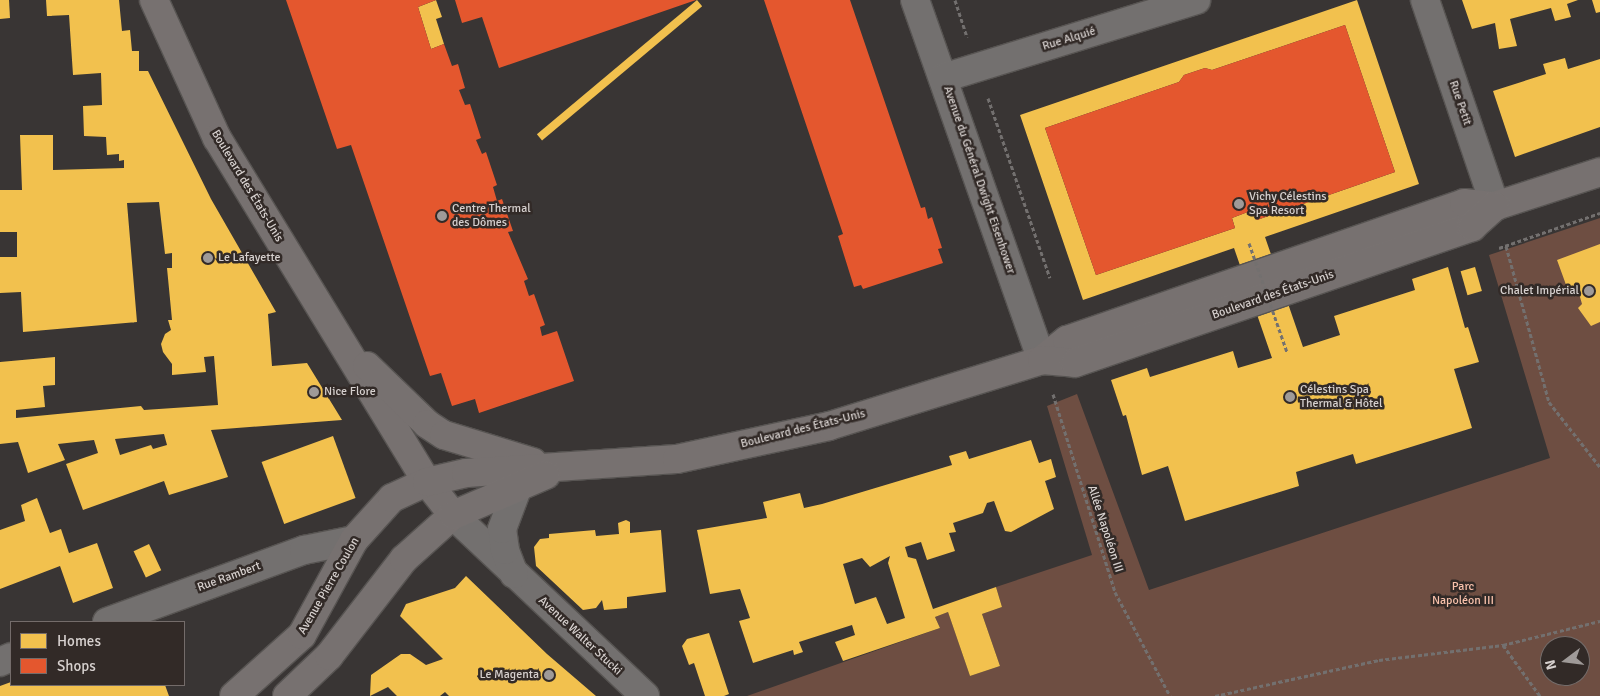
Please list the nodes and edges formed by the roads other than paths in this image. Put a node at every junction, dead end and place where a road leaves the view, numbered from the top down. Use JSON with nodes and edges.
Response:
{"nodes":[{"id":1,"x":154,"y":0,"type":"edge"},
{"id":2,"x":916,"y":0,"type":"edge"},
{"id":3,"x":1196,"y":0,"type":"edge"},
{"id":4,"x":1425,"y":0,"type":"edge"},
{"id":5,"x":943,"y":78,"type":"junction"},
{"id":6,"x":1600,"y":172,"type":"edge"},
{"id":7,"x":1495,"y":206,"type":"junction"},
{"id":8,"x":339,"y":338,"type":"junction"},
{"id":9,"x":1042,"y":360,"type":"junction"},
{"id":10,"x":427,"y":424,"type":"junction"},
{"id":11,"x":558,"y":469,"type":"junction"},
{"id":12,"x":436,"y":479,"type":"junction"},
{"id":13,"x":517,"y":489,"type":"junction"},
{"id":14,"x":453,"y":515,"type":"junction"},
{"id":15,"x":354,"y":540,"type":"junction"},
{"id":16,"x":514,"y":575,"type":"junction"},
{"id":17,"x":110,"y":621,"type":"edge"},
{"id":18,"x":234,"y":696,"type":"edge"},
{"id":19,"x":288,"y":696,"type":"edge"},
{"id":20,"x":645,"y":696,"type":"edge"}],
"edges":[{"from":1,"to":8,"type":"main road","name":"Boulevard des États-Unis"},
{"from":2,"to":5,"type":"street","name":"Avenue du Général Dwight Eisenhower"},
{"from":3,"to":5,"type":"street","name":"Rue Alquié"},
{"from":4,"to":7,"type":"street","name":"Rue Petit"},
{"from":5,"to":9,"type":"street","name":"Avenue du Général Dwight Eisenhower"},
{"from":6,"to":7,"type":"main road","name":"Boulevard des États-Unis"},
{"from":7,"to":9,"type":"main road","name":"Boulevard des États-Unis"},
{"from":8,"to":10,"type":"main road","name":"Boulevard des États-Unis"},
{"from":8,"to":12,"type":"main road","name":"Boulevard des États-Unis"},
{"from":9,"to":11,"type":"main road","name":"Boulevard des États-Unis"},
{"from":10,"to":11,"type":"main road","name":"Boulevard des États-Unis"},
{"from":10,"to":12,"type":"main road"},
{"from":11,"to":12,"type":"main road","name":"Boulevard des États-Unis"},
{"from":11,"to":13,"type":"main road","name":"Boulevard des États-Unis"},
{"from":12,"to":14,"type":"main road","name":"Boulevard des États-Unis"},
{"from":12,"to":15,"type":"main road","name":"Avenue Pierre Coulon"},
{"from":13,"to":14,"type":"main road","name":"Boulevard des États-Unis"},
{"from":13,"to":16,"type":"street","name":"Avenue Walter Stucki"},
{"from":14,"to":16,"type":"street","name":"Avenue Walter Stucki"},
{"from":14,"to":19,"type":"main road"},
{"from":15,"to":17,"type":"street","name":"Rue Rambert"},
{"from":15,"to":18,"type":"main road","name":"Avenue Pierre Coulon"},
{"from":16,"to":20,"type":"street","name":"Avenue Walter Stucki"}]}
